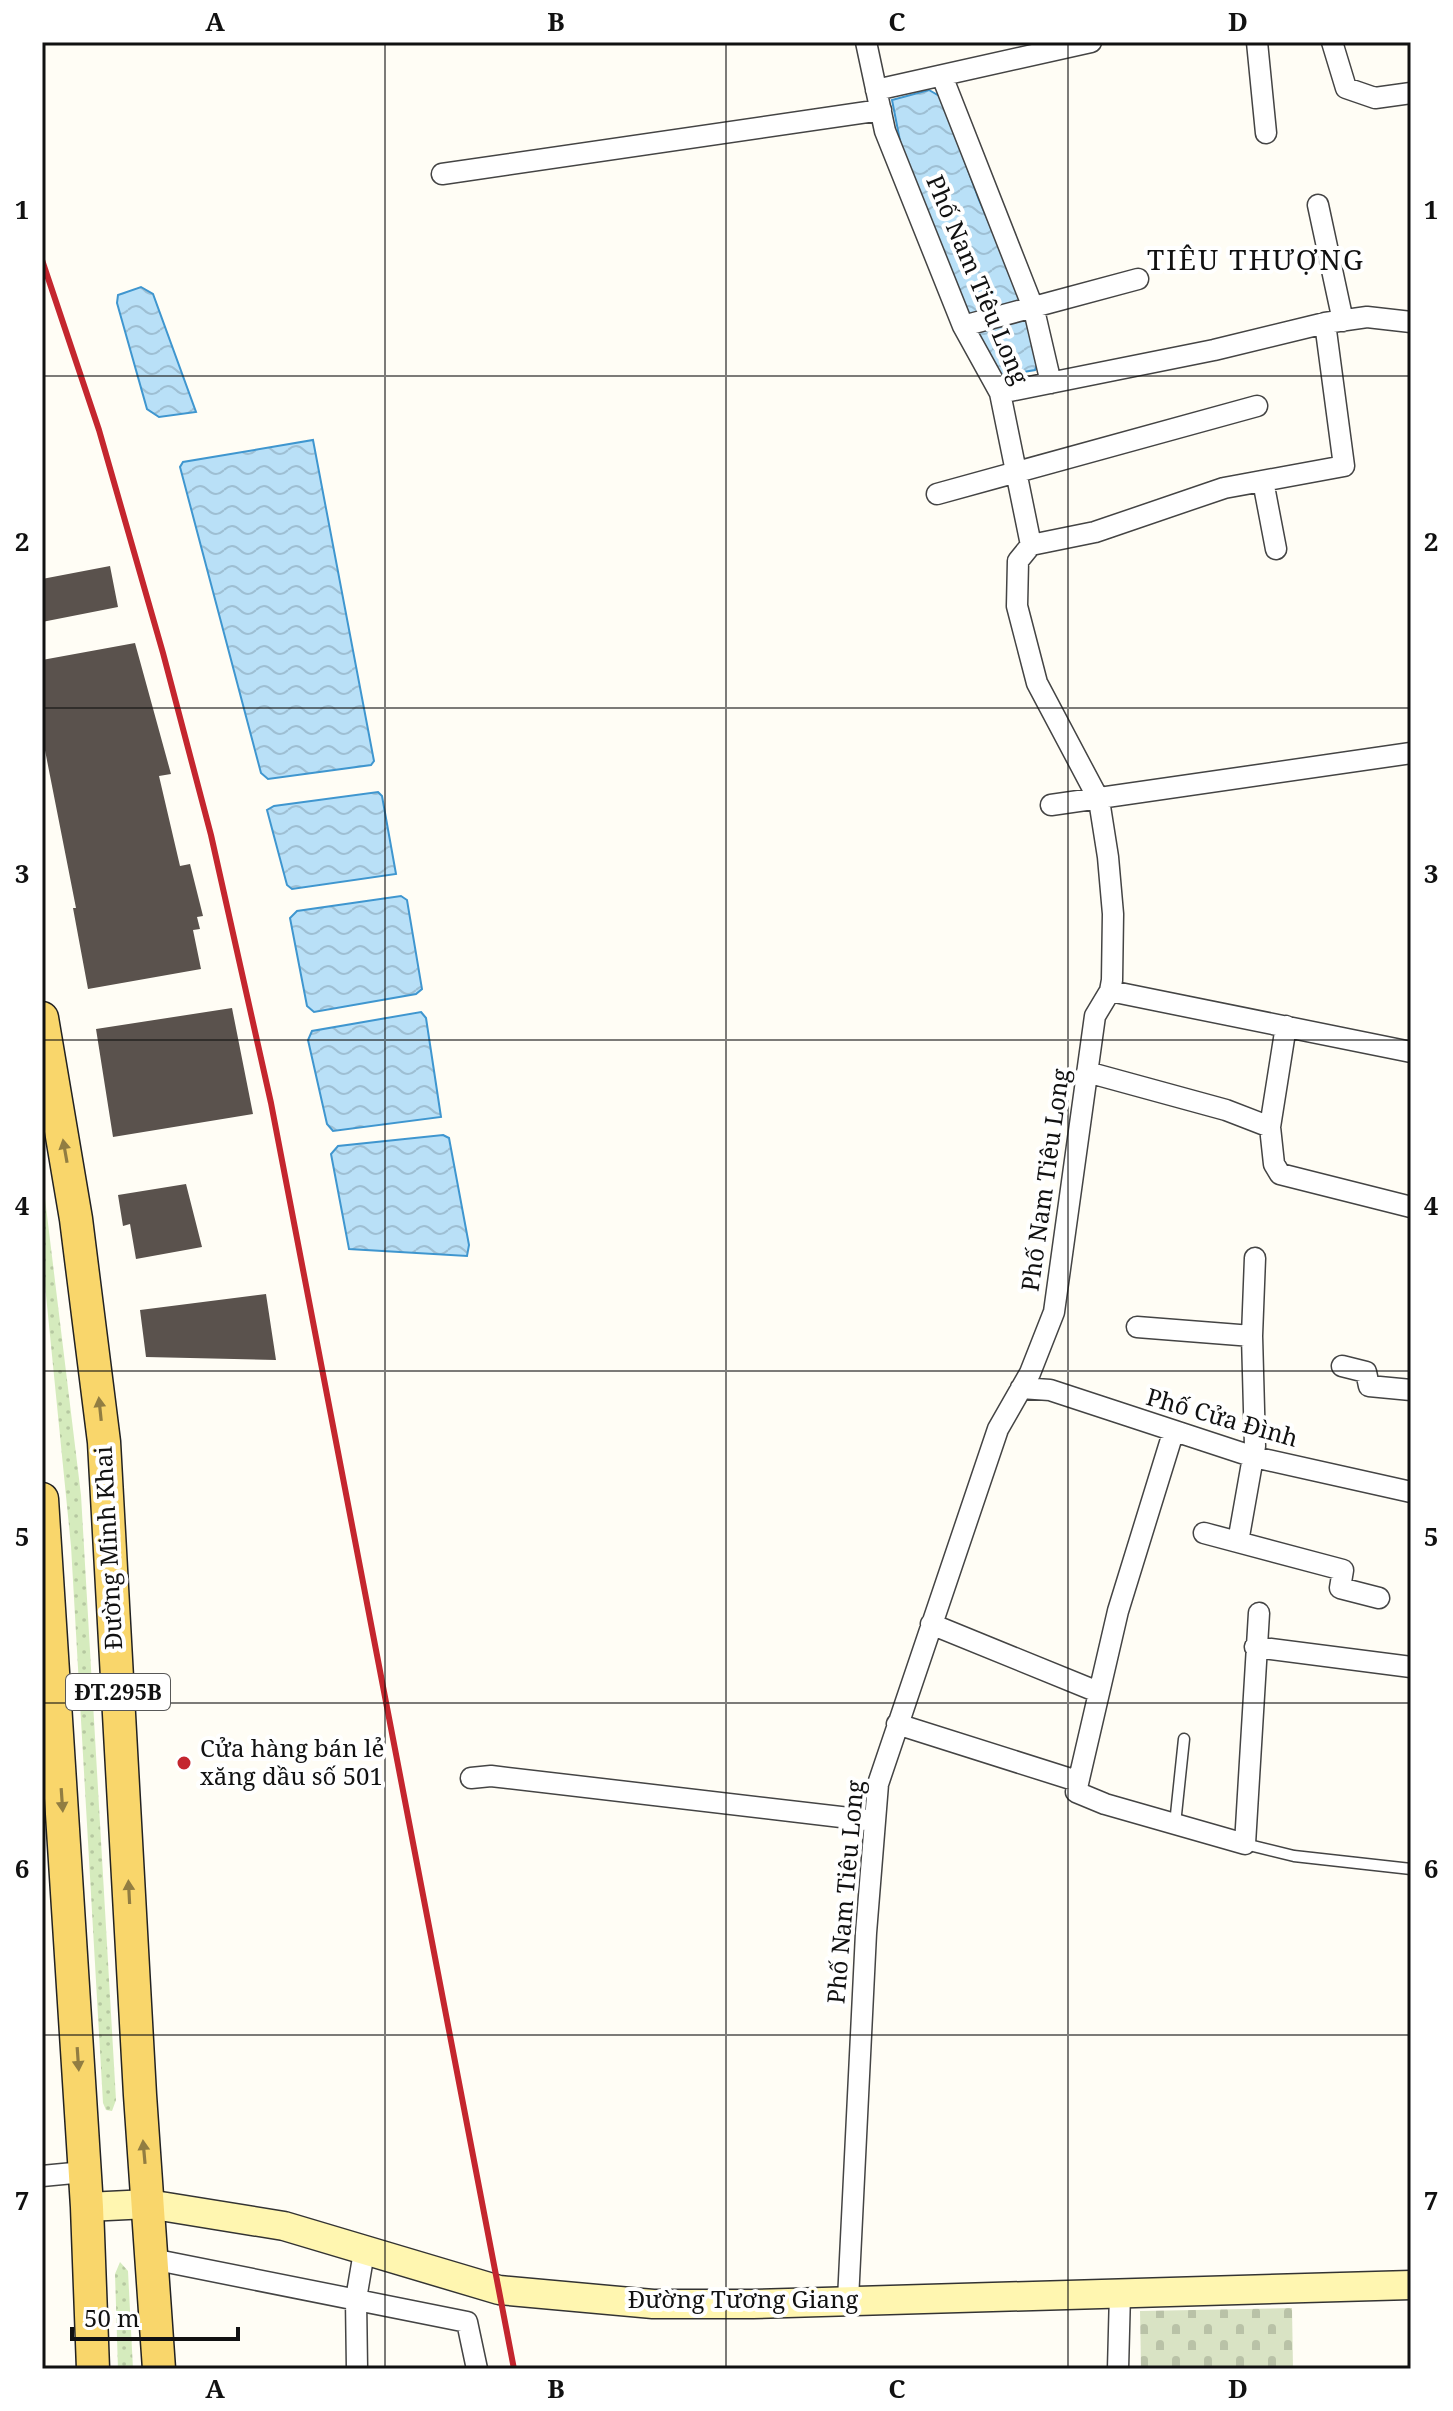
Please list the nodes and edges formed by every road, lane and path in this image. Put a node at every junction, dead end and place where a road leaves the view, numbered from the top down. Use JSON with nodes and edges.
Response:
{"nodes":[{"id":1,"x":866,"y":42,"type":"edge"},
{"id":2,"x":1091,"y":42,"type":"edge"},
{"id":3,"x":1257,"y":42,"type":"edge"},
{"id":4,"x":1332,"y":42,"type":"edge"},
{"id":5,"x":942,"y":76,"type":"junction"},
{"id":6,"x":1411,"y":93,"type":"edge"},
{"id":7,"x":878,"y":100,"type":"junction"},
{"id":8,"x":1266,"y":133,"type":"dead end"},
{"id":9,"x":442,"y":174,"type":"dead end"},
{"id":10,"x":1318,"y":205,"type":"dead end"},
{"id":11,"x":1138,"y":279,"type":"dead end"},
{"id":12,"x":1034,"y":310,"type":"junction"},
{"id":13,"x":1334,"y":322,"type":"junction"},
{"id":14,"x":1411,"y":322,"type":"edge"},
{"id":15,"x":968,"y":326,"type":"junction"},
{"id":16,"x":1051,"y":383,"type":"junction"},
{"id":17,"x":1000,"y":393,"type":"junction"},
{"id":18,"x":1257,"y":406,"type":"dead end"},
{"id":19,"x":1016,"y":472,"type":"junction"},
{"id":20,"x":1263,"y":481,"type":"junction"},
{"id":21,"x":937,"y":494,"type":"dead end"},
{"id":22,"x":1031,"y":545,"type":"junction"},
{"id":23,"x":1276,"y":549,"type":"dead end"},
{"id":24,"x":1411,"y":753,"type":"edge"},
{"id":25,"x":1099,"y":800,"type":"junction"},
{"id":26,"x":1051,"y":805,"type":"dead end"},
{"id":27,"x":1110,"y":991,"type":"junction"},
{"id":28,"x":42,"y":1018,"type":"edge"},
{"id":29,"x":1286,"y":1026,"type":"junction"},
{"id":30,"x":1411,"y":1052,"type":"edge"},
{"id":31,"x":1087,"y":1072,"type":"junction"},
{"id":32,"x":1270,"y":1127,"type":"junction"},
{"id":33,"x":1411,"y":1207,"type":"edge"},
{"id":34,"x":1255,"y":1258,"type":"dead end"},
{"id":35,"x":1137,"y":1327,"type":"dead end"},
{"id":36,"x":1252,"y":1336,"type":"junction"},
{"id":37,"x":1342,"y":1366,"type":"dead end"},
{"id":38,"x":1021,"y":1388,"type":"junction"},
{"id":39,"x":1411,"y":1390,"type":"edge"},
{"id":40,"x":1173,"y":1433,"type":"junction"},
{"id":41,"x":1254,"y":1457,"type":"junction"},
{"id":42,"x":1411,"y":1492,"type":"edge"},
{"id":43,"x":42,"y":1499,"type":"edge"},
{"id":44,"x":1204,"y":1533,"type":"dead end"},
{"id":45,"x":1238,"y":1542,"type":"junction"},
{"id":46,"x":1379,"y":1598,"type":"dead end"},
{"id":47,"x":1259,"y":1613,"type":"dead end"},
{"id":48,"x":931,"y":1624,"type":"junction"},
{"id":49,"x":1255,"y":1647,"type":"junction"},
{"id":50,"x":1411,"y":1667,"type":"edge"},
{"id":51,"x":1098,"y":1692,"type":"junction"},
{"id":52,"x":897,"y":1724,"type":"junction"},
{"id":53,"x":50,"y":1738,"type":"edge"},
{"id":54,"x":1184,"y":1739,"type":"dead end"},
{"id":55,"x":471,"y":1778,"type":"dead end"},
{"id":56,"x":1077,"y":1781,"type":"junction"},
{"id":57,"x":875,"y":1821,"type":"junction"},
{"id":58,"x":1175,"y":1824,"type":"junction"},
{"id":59,"x":1245,"y":1844,"type":"junction"},
{"id":60,"x":1411,"y":1869,"type":"edge"},
{"id":61,"x":84,"y":2172,"type":"junction"},
{"id":62,"x":42,"y":2176,"type":"edge"},
{"id":63,"x":148,"y":2204,"type":"junction"},
{"id":64,"x":87,"y":2207,"type":"junction"},
{"id":65,"x":364,"y":2252,"type":"junction"},
{"id":66,"x":152,"y":2259,"type":"junction"},
{"id":67,"x":1411,"y":2285,"type":"edge"},
{"id":68,"x":1120,"y":2293,"type":"junction"},
{"id":69,"x":356,"y":2299,"type":"junction"},
{"id":70,"x":848,"y":2300,"type":"junction"},
{"id":71,"x":93,"y":2369,"type":"edge"},
{"id":72,"x":159,"y":2369,"type":"edge"},
{"id":73,"x":357,"y":2369,"type":"edge"},
{"id":74,"x":477,"y":2369,"type":"edge"},
{"id":75,"x":1118,"y":2369,"type":"edge"}],
"edges":[{"from":1,"to":7,"type":"street","name":"Phố Nam Tiêu Long"},
{"from":2,"to":5,"type":"street"},
{"from":3,"to":8,"type":"street"},
{"from":4,"to":6,"type":"street"},
{"from":5,"to":7,"type":"street"},
{"from":5,"to":12,"type":"street"},
{"from":7,"to":9,"type":"street"},
{"from":7,"to":15,"type":"street","name":"Phố Nam Tiêu Long"},
{"from":10,"to":13,"type":"street"},
{"from":11,"to":12,"type":"street"},
{"from":12,"to":15,"type":"street"},
{"from":12,"to":16,"type":"street"},
{"from":13,"to":14,"type":"street"},
{"from":13,"to":16,"type":"street"},
{"from":13,"to":20,"type":"street"},
{"from":15,"to":17,"type":"street","name":"Phố Nam Tiêu Long"},
{"from":16,"to":17,"type":"street"},
{"from":17,"to":19,"type":"street","name":"Phố Nam Tiêu Long"},
{"from":18,"to":19,"type":"street"},
{"from":19,"to":21,"type":"street"},
{"from":19,"to":22,"type":"street","name":"Phố Nam Tiêu Long"},
{"from":20,"to":22,"type":"street"},
{"from":20,"to":23,"type":"street"},
{"from":22,"to":25,"type":"street","name":"Phố Nam Tiêu Long"},
{"from":24,"to":25,"type":"street"},
{"from":25,"to":26,"type":"street"},
{"from":25,"to":27,"type":"street","name":"Phố Nam Tiêu Long"},
{"from":27,"to":29,"type":"street"},
{"from":27,"to":31,"type":"street","name":"Phố Nam Tiêu Long"},
{"from":63,"to":28,"type":"main road","name":"Đường Minh Khai","number":"ĐT.295B","one_way":true},
{"from":29,"to":30,"type":"street"},
{"from":29,"to":32,"type":"street"},
{"from":31,"to":32,"type":"street"},
{"from":31,"to":38,"type":"street","name":"Phố Nam Tiêu Long"},
{"from":32,"to":33,"type":"street"},
{"from":34,"to":36,"type":"street"},
{"from":35,"to":36,"type":"street"},
{"from":36,"to":41,"type":"street"},
{"from":37,"to":39,"type":"street"},
{"from":38,"to":40,"type":"street","name":"Phố Cửa Đình"},
{"from":38,"to":48,"type":"street","name":"Phố Nam Tiêu Long"},
{"from":40,"to":41,"type":"street","name":"Phố Cửa Đình"},
{"from":40,"to":51,"type":"street"},
{"from":41,"to":42,"type":"street","name":"Phố Cửa Đình"},
{"from":41,"to":45,"type":"street"},
{"from":43,"to":53,"type":"main road","number":"ĐT.295B"},
{"from":44,"to":45,"type":"street"},
{"from":45,"to":46,"type":"street"},
{"from":47,"to":49,"type":"street"},
{"from":48,"to":51,"type":"street"},
{"from":48,"to":52,"type":"street","name":"Phố Nam Tiêu Long"},
{"from":49,"to":50,"type":"street"},
{"from":49,"to":59,"type":"street"},
{"from":51,"to":56,"type":"street"},
{"from":52,"to":56,"type":"street"},
{"from":52,"to":57,"type":"street","name":"Phố Nam Tiêu Long"},
{"from":53,"to":61,"type":"main road","number":"ĐT.295B","one_way":true},
{"from":54,"to":58,"type":"lane"},
{"from":55,"to":57,"type":"street"},
{"from":56,"to":58,"type":"street"},
{"from":57,"to":70,"type":"street","name":"Phố Nam Tiêu Long"},
{"from":58,"to":59,"type":"street"},
{"from":59,"to":60,"type":"lane"},
{"from":61,"to":62,"type":"street"},
{"from":61,"to":64,"type":"main road","number":"ĐT.295B"},
{"from":63,"to":64,"type":"main road","name":"Đường Tương Giang"},
{"from":63,"to":65,"type":"main road","name":"Đường Tương Giang"},
{"from":63,"to":66,"type":"main road","name":"Đường Minh Khai","number":"ĐT.295B"},
{"from":64,"to":71,"type":"main road","number":"ĐT.295B"},
{"from":65,"to":69,"type":"street"},
{"from":65,"to":70,"type":"main road","name":"Đường Tương Giang"},
{"from":66,"to":69,"type":"street"},
{"from":66,"to":72,"type":"main road","name":"Đường Minh Khai","number":"ĐT.295B"},
{"from":67,"to":68,"type":"main road","name":"Đường Tương Giang"},
{"from":68,"to":70,"type":"main road","name":"Đường Tương Giang"},
{"from":68,"to":75,"type":"street"},
{"from":69,"to":73,"type":"street"},
{"from":69,"to":74,"type":"street"}]}
